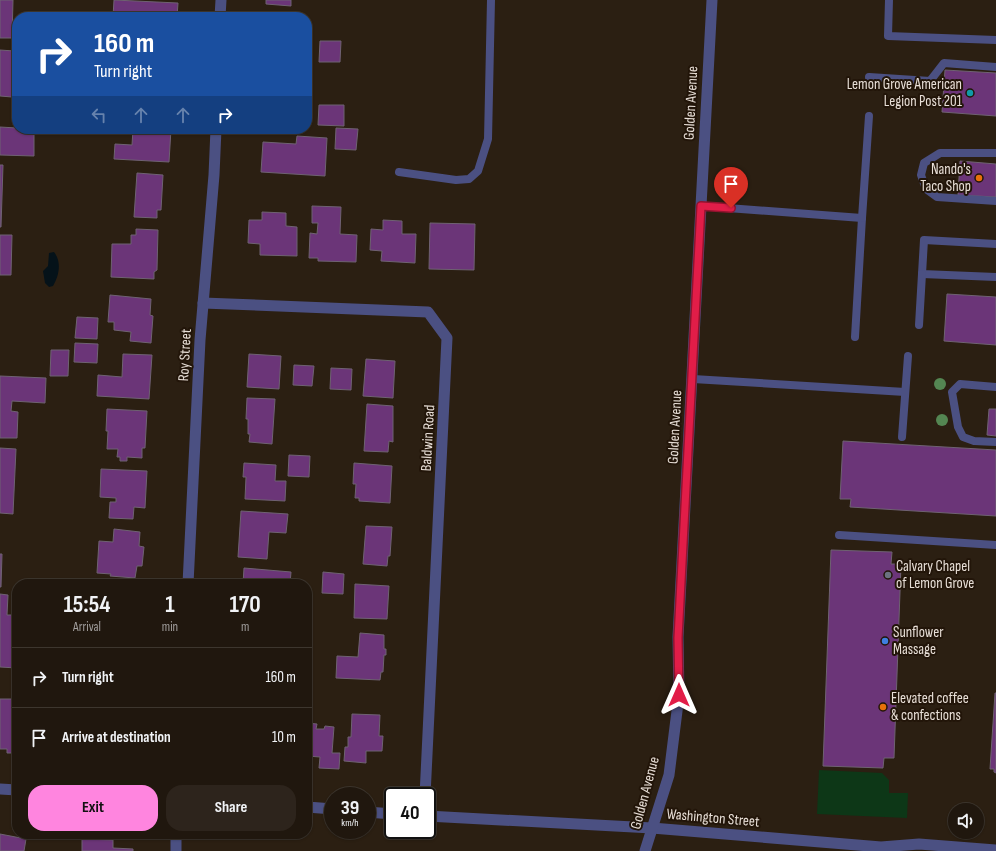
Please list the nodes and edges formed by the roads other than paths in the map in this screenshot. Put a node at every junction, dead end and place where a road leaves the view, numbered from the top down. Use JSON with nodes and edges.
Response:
{"nodes":[{"id":1,"x":221,"y":0,"type":"edge"},
{"id":2,"x":491,"y":0,"type":"edge"},
{"id":3,"x":712,"y":0,"type":"edge"},
{"id":4,"x":889,"y":0,"type":"edge"},
{"id":5,"x":220,"y":12,"type":"edge"},
{"id":6,"x":996,"y":40,"type":"edge"},
{"id":7,"x":996,"y":67,"type":"edge"},
{"id":8,"x":868,"y":77,"type":"dead end"},
{"id":9,"x":869,"y":116,"type":"dead end"},
{"id":10,"x":216,"y":134,"type":"edge"},
{"id":11,"x":996,"y":153,"type":"edge"},
{"id":12,"x":399,"y":172,"type":"dead end"},
{"id":13,"x":996,"y":202,"type":"edge"},
{"id":14,"x":701,"y":206,"type":"junction"},
{"id":15,"x":862,"y":218,"type":"junction"},
{"id":16,"x":996,"y":244,"type":"edge"},
{"id":17,"x":922,"y":274,"type":"junction"},
{"id":18,"x":996,"y":278,"type":"edge"},
{"id":19,"x":203,"y":303,"type":"junction"},
{"id":20,"x":919,"y":326,"type":"dead end"},
{"id":21,"x":855,"y":337,"type":"dead end"},
{"id":22,"x":908,"y":356,"type":"dead end"},
{"id":23,"x":693,"y":379,"type":"junction"},
{"id":24,"x":996,"y":387,"type":"edge"},
{"id":25,"x":905,"y":392,"type":"junction"},
{"id":26,"x":902,"y":437,"type":"dead end"},
{"id":27,"x":996,"y":442,"type":"edge"},
{"id":28,"x":839,"y":535,"type":"dead end"},
{"id":29,"x":996,"y":545,"type":"edge"},
{"id":30,"x":188,"y":579,"type":"edge"},
{"id":31,"x":425,"y":787,"type":"edge"},
{"id":32,"x":0,"y":789,"type":"edge"},
{"id":33,"x":12,"y":790,"type":"edge"},
{"id":34,"x":312,"y":808,"type":"edge"},
{"id":35,"x":324,"y":809,"type":"edge"},
{"id":36,"x":436,"y":816,"type":"edge"},
{"id":37,"x":652,"y":828,"type":"junction"},
{"id":38,"x":176,"y":839,"type":"edge"},
{"id":39,"x":941,"y":849,"type":"edge"},
{"id":40,"x":996,"y":850,"type":"edge"},
{"id":41,"x":176,"y":851,"type":"edge"},
{"id":42,"x":645,"y":851,"type":"edge"}],
"edges":[{"from":1,"to":5,"type":"street"},
{"from":2,"to":12,"type":"lane"},
{"from":3,"to":14,"type":"street","name":"Golden Avenue"},
{"from":4,"to":6,"type":"lane"},
{"from":7,"to":8,"type":"lane"},
{"from":9,"to":15,"type":"lane"},
{"from":10,"to":19,"type":"street","name":"Roy Street"},
{"from":11,"to":13,"type":"lane"},
{"from":14,"to":15,"type":"lane"},
{"from":14,"to":23,"type":"street","name":"Golden Avenue"},
{"from":15,"to":21,"type":"lane"},
{"from":16,"to":17,"type":"lane"},
{"from":17,"to":18,"type":"lane"},
{"from":17,"to":20,"type":"lane"},
{"from":19,"to":30,"type":"street","name":"Roy Street"},
{"from":19,"to":31,"type":"street","name":"Baldwin Road"},
{"from":22,"to":25,"type":"lane"},
{"from":23,"to":25,"type":"lane"},
{"from":23,"to":37,"type":"street","name":"Golden Avenue"},
{"from":24,"to":27,"type":"lane"},
{"from":25,"to":26,"type":"lane"},
{"from":28,"to":29,"type":"lane"},
{"from":32,"to":33,"type":"street"},
{"from":34,"to":35,"type":"street"},
{"from":36,"to":37,"type":"street","name":"Washington Street"},
{"from":37,"to":39,"type":"street","name":"Washington Street"},
{"from":37,"to":42,"type":"street","name":"Golden Avenue"},
{"from":38,"to":41,"type":"street"},
{"from":39,"to":40,"type":"street","name":"Washington Street"}]}
